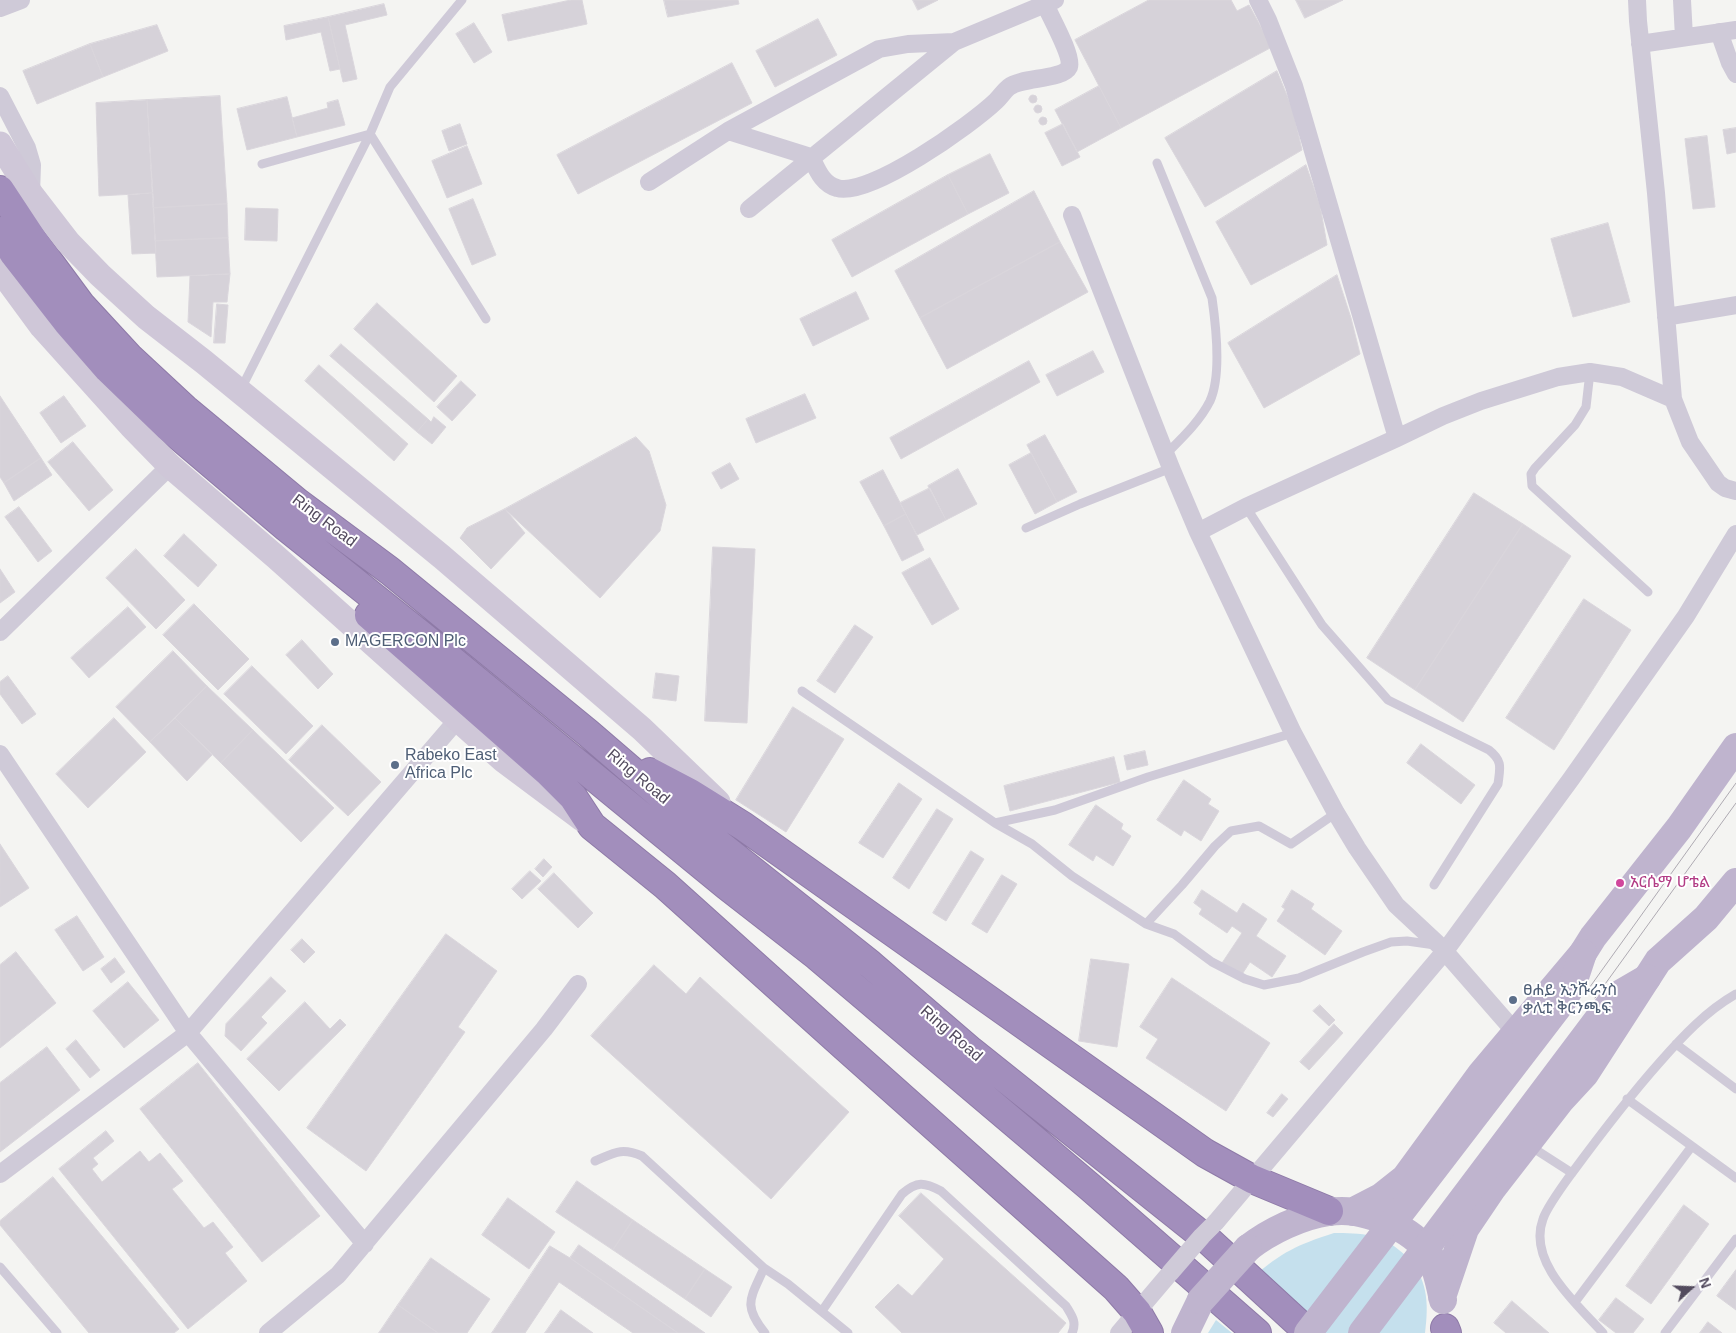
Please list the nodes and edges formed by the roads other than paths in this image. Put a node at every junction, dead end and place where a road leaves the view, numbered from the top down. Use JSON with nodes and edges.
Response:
{"nodes":[{"id":1,"x":21,"y":0,"type":"edge"},
{"id":2,"x":462,"y":0,"type":"edge"},
{"id":3,"x":1258,"y":0,"type":"edge"},
{"id":4,"x":1637,"y":0,"type":"edge"},
{"id":5,"x":1682,"y":0,"type":"edge"},
{"id":6,"x":1050,"y":2,"type":"edge"},
{"id":7,"x":0,"y":8,"type":"edge"},
{"id":8,"x":1728,"y":31,"type":"edge"},
{"id":9,"x":1684,"y":37,"type":"junction"},
{"id":10,"x":954,"y":42,"type":"junction"},
{"id":11,"x":1640,"y":44,"type":"junction"},
{"id":12,"x":1736,"y":74,"type":"edge"},
{"id":13,"x":0,"y":96,"type":"edge"},
{"id":14,"x":728,"y":131,"type":"junction"},
{"id":15,"x":370,"y":134,"type":"junction"},
{"id":16,"x":0,"y":144,"type":"edge"},
{"id":17,"x":811,"y":157,"type":"junction"},
{"id":18,"x":1157,"y":163,"type":"dead end"},
{"id":19,"x":262,"y":164,"type":"dead end"},
{"id":20,"x":649,"y":182,"type":"dead end"},
{"id":21,"x":0,"y":190,"type":"edge"},
{"id":22,"x":31,"y":194,"type":"junction"},
{"id":23,"x":749,"y":209,"type":"dead end"},
{"id":24,"x":1072,"y":215,"type":"dead end"},
{"id":25,"x":0,"y":232,"type":"edge"},
{"id":26,"x":0,"y":270,"type":"edge"},
{"id":27,"x":1736,"y":305,"type":"edge"},
{"id":28,"x":1666,"y":317,"type":"junction"},
{"id":29,"x":486,"y":319,"type":"dead end"},
{"id":30,"x":1590,"y":372,"type":"junction"},
{"id":31,"x":239,"y":391,"type":"junction"},
{"id":32,"x":1673,"y":399,"type":"junction"},
{"id":33,"x":1396,"y":438,"type":"junction"},
{"id":34,"x":1169,"y":461,"type":"junction"},
{"id":35,"x":170,"y":466,"type":"junction"},
{"id":36,"x":1736,"y":491,"type":"edge"},
{"id":37,"x":1246,"y":507,"type":"junction"},
{"id":38,"x":286,"y":527,"type":"junction"},
{"id":39,"x":1026,"y":528,"type":"dead end"},
{"id":40,"x":1198,"y":532,"type":"junction"},
{"id":41,"x":1736,"y":534,"type":"edge"},
{"id":42,"x":1648,"y":592,"type":"dead end"},
{"id":43,"x":0,"y":632,"type":"edge"},
{"id":44,"x":802,"y":691,"type":"dead end"},
{"id":45,"x":458,"y":719,"type":"junction"},
{"id":46,"x":1293,"y":733,"type":"junction"},
{"id":47,"x":603,"y":747,"type":"junction"},
{"id":48,"x":1736,"y":747,"type":"edge"},
{"id":49,"x":0,"y":754,"type":"edge"},
{"id":50,"x":1336,"y":813,"type":"junction"},
{"id":51,"x":995,"y":824,"type":"junction"},
{"id":52,"x":592,"y":826,"type":"junction"},
{"id":53,"x":743,"y":826,"type":"junction"},
{"id":54,"x":1736,"y":882,"type":"edge"},
{"id":55,"x":1434,"y":885,"type":"dead end"},
{"id":56,"x":1146,"y":924,"type":"junction"},
{"id":57,"x":1442,"y":948,"type":"junction"},
{"id":58,"x":1583,"y":954,"type":"junction"},
{"id":59,"x":1647,"y":978,"type":"junction"},
{"id":60,"x":578,"y":984,"type":"dead end"},
{"id":61,"x":1736,"y":994,"type":"edge"},
{"id":62,"x":188,"y":1033,"type":"junction"},
{"id":63,"x":1516,"y":1033,"type":"junction"},
{"id":64,"x":1676,"y":1044,"type":"junction"},
{"id":65,"x":1736,"y":1089,"type":"edge"},
{"id":66,"x":1627,"y":1099,"type":"junction"},
{"id":67,"x":1527,"y":1145,"type":"junction"},
{"id":68,"x":1692,"y":1146,"type":"junction"},
{"id":69,"x":595,"y":1161,"type":"dead end"},
{"id":70,"x":1572,"y":1173,"type":"junction"},
{"id":71,"x":0,"y":1174,"type":"edge"},
{"id":72,"x":1736,"y":1178,"type":"edge"},
{"id":73,"x":1252,"y":1179,"type":"junction"},
{"id":74,"x":1341,"y":1212,"type":"junction"},
{"id":75,"x":1736,"y":1239,"type":"edge"},
{"id":76,"x":365,"y":1244,"type":"junction"},
{"id":77,"x":0,"y":1267,"type":"edge"},
{"id":78,"x":764,"y":1268,"type":"junction"},
{"id":79,"x":1442,"y":1297,"type":"junction"},
{"id":80,"x":1575,"y":1302,"type":"junction"},
{"id":81,"x":822,"y":1311,"type":"junction"},
{"id":82,"x":1143,"y":1323,"type":"edge"},
{"id":83,"x":1445,"y":1331,"type":"edge"},
{"id":84,"x":57,"y":1333,"type":"edge"},
{"id":85,"x":268,"y":1333,"type":"edge"},
{"id":86,"x":764,"y":1333,"type":"edge"},
{"id":87,"x":848,"y":1333,"type":"edge"},
{"id":88,"x":1072,"y":1333,"type":"edge"},
{"id":89,"x":1119,"y":1333,"type":"edge"},
{"id":90,"x":1185,"y":1333,"type":"edge"},
{"id":91,"x":1257,"y":1333,"type":"edge"},
{"id":92,"x":1309,"y":1333,"type":"edge"},
{"id":93,"x":1362,"y":1333,"type":"edge"},
{"id":94,"x":1603,"y":1333,"type":"edge"},
{"id":95,"x":1666,"y":1333,"type":"edge"}],
"edges":[{"from":1,"to":7,"type":"street"},
{"from":2,"to":15,"type":"lane"},
{"from":3,"to":33,"type":"street"},
{"from":4,"to":11,"type":"street"},
{"from":5,"to":9,"type":"street"},
{"from":6,"to":10,"type":"street"},
{"from":6,"to":17,"type":"street"},
{"from":8,"to":9,"type":"street"},
{"from":8,"to":12,"type":"street"},
{"from":9,"to":11,"type":"street"},
{"from":10,"to":14,"type":"street"},
{"from":10,"to":17,"type":"street"},
{"from":11,"to":28,"type":"street"},
{"from":13,"to":22,"type":"street"},
{"from":14,"to":17,"type":"street"},
{"from":14,"to":20,"type":"street"},
{"from":15,"to":19,"type":"lane"},
{"from":15,"to":29,"type":"lane"},
{"from":15,"to":31,"type":"lane"},
{"from":16,"to":22,"type":"street"},
{"from":17,"to":23,"type":"street"},
{"from":18,"to":34,"type":"lane"},
{"from":21,"to":47,"type":"highway","name":"Ring Road"},
{"from":22,"to":31,"type":"street"},
{"from":24,"to":34,"type":"street"},
{"from":25,"to":38,"type":"highway","name":"Ring Road"},
{"from":26,"to":35,"type":"street"},
{"from":27,"to":28,"type":"street"},
{"from":28,"to":32,"type":"street"},
{"from":30,"to":32,"type":"street"},
{"from":30,"to":33,"type":"street"},
{"from":30,"to":42,"type":"lane"},
{"from":31,"to":53,"type":"street"},
{"from":32,"to":36,"type":"street"},
{"from":33,"to":37,"type":"street"},
{"from":34,"to":39,"type":"lane"},
{"from":34,"to":40,"type":"street"},
{"from":35,"to":43,"type":"street"},
{"from":35,"to":45,"type":"street"},
{"from":37,"to":40,"type":"street"},
{"from":37,"to":55,"type":"lane"},
{"from":38,"to":52,"type":"highway"},
{"from":38,"to":91,"type":"highway","name":"Ring Road"},
{"from":40,"to":46,"type":"street"},
{"from":41,"to":57,"type":"street"},
{"from":44,"to":51,"type":"lane"},
{"from":45,"to":52,"type":"street"},
{"from":45,"to":62,"type":"street"},
{"from":46,"to":50,"type":"street"},
{"from":46,"to":51,"type":"lane"},
{"from":47,"to":53,"type":"highway"},
{"from":47,"to":92,"type":"highway","name":"Ring Road"},
{"from":48,"to":58,"type":"main road"},
{"from":49,"to":62,"type":"street"},
{"from":50,"to":56,"type":"lane"},
{"from":50,"to":57,"type":"street"},
{"from":51,"to":56,"type":"lane"},
{"from":52,"to":82,"type":"highway"},
{"from":53,"to":73,"type":"highway"},
{"from":54,"to":59,"type":"main road"},
{"from":56,"to":57,"type":"lane"},
{"from":57,"to":63,"type":"street"},
{"from":57,"to":73,"type":"street"},
{"from":58,"to":63,"type":"main road"},
{"from":58,"to":92,"type":"main road","bridge":true},
{"from":59,"to":67,"type":"main road"},
{"from":59,"to":93,"type":"main road","bridge":true},
{"from":60,"to":76,"type":"street"},
{"from":61,"to":64,"type":"lane"},
{"from":62,"to":71,"type":"street"},
{"from":62,"to":76,"type":"street"},
{"from":63,"to":74,"type":"main road"},
{"from":64,"to":65,"type":"lane"},
{"from":64,"to":66,"type":"lane"},
{"from":66,"to":68,"type":"lane"},
{"from":66,"to":70,"type":"lane"},
{"from":67,"to":70,"type":"lane"},
{"from":67,"to":79,"type":"main road"},
{"from":68,"to":72,"type":"lane"},
{"from":68,"to":80,"type":"lane"},
{"from":69,"to":78,"type":"lane"},
{"from":70,"to":80,"type":"lane"},
{"from":73,"to":74,"type":"highway"},
{"from":73,"to":82,"type":"street","bridge":true},
{"from":74,"to":79,"type":"main road"},
{"from":74,"to":90,"type":"main road","bridge":true},
{"from":75,"to":95,"type":"lane"},
{"from":76,"to":85,"type":"street"},
{"from":77,"to":84,"type":"lane"},
{"from":78,"to":81,"type":"lane"},
{"from":78,"to":86,"type":"lane"},
{"from":79,"to":83,"type":"main road"},
{"from":80,"to":94,"type":"lane"},
{"from":81,"to":87,"type":"lane"},
{"from":81,"to":88,"type":"lane"},
{"from":82,"to":89,"type":"street"}]}
